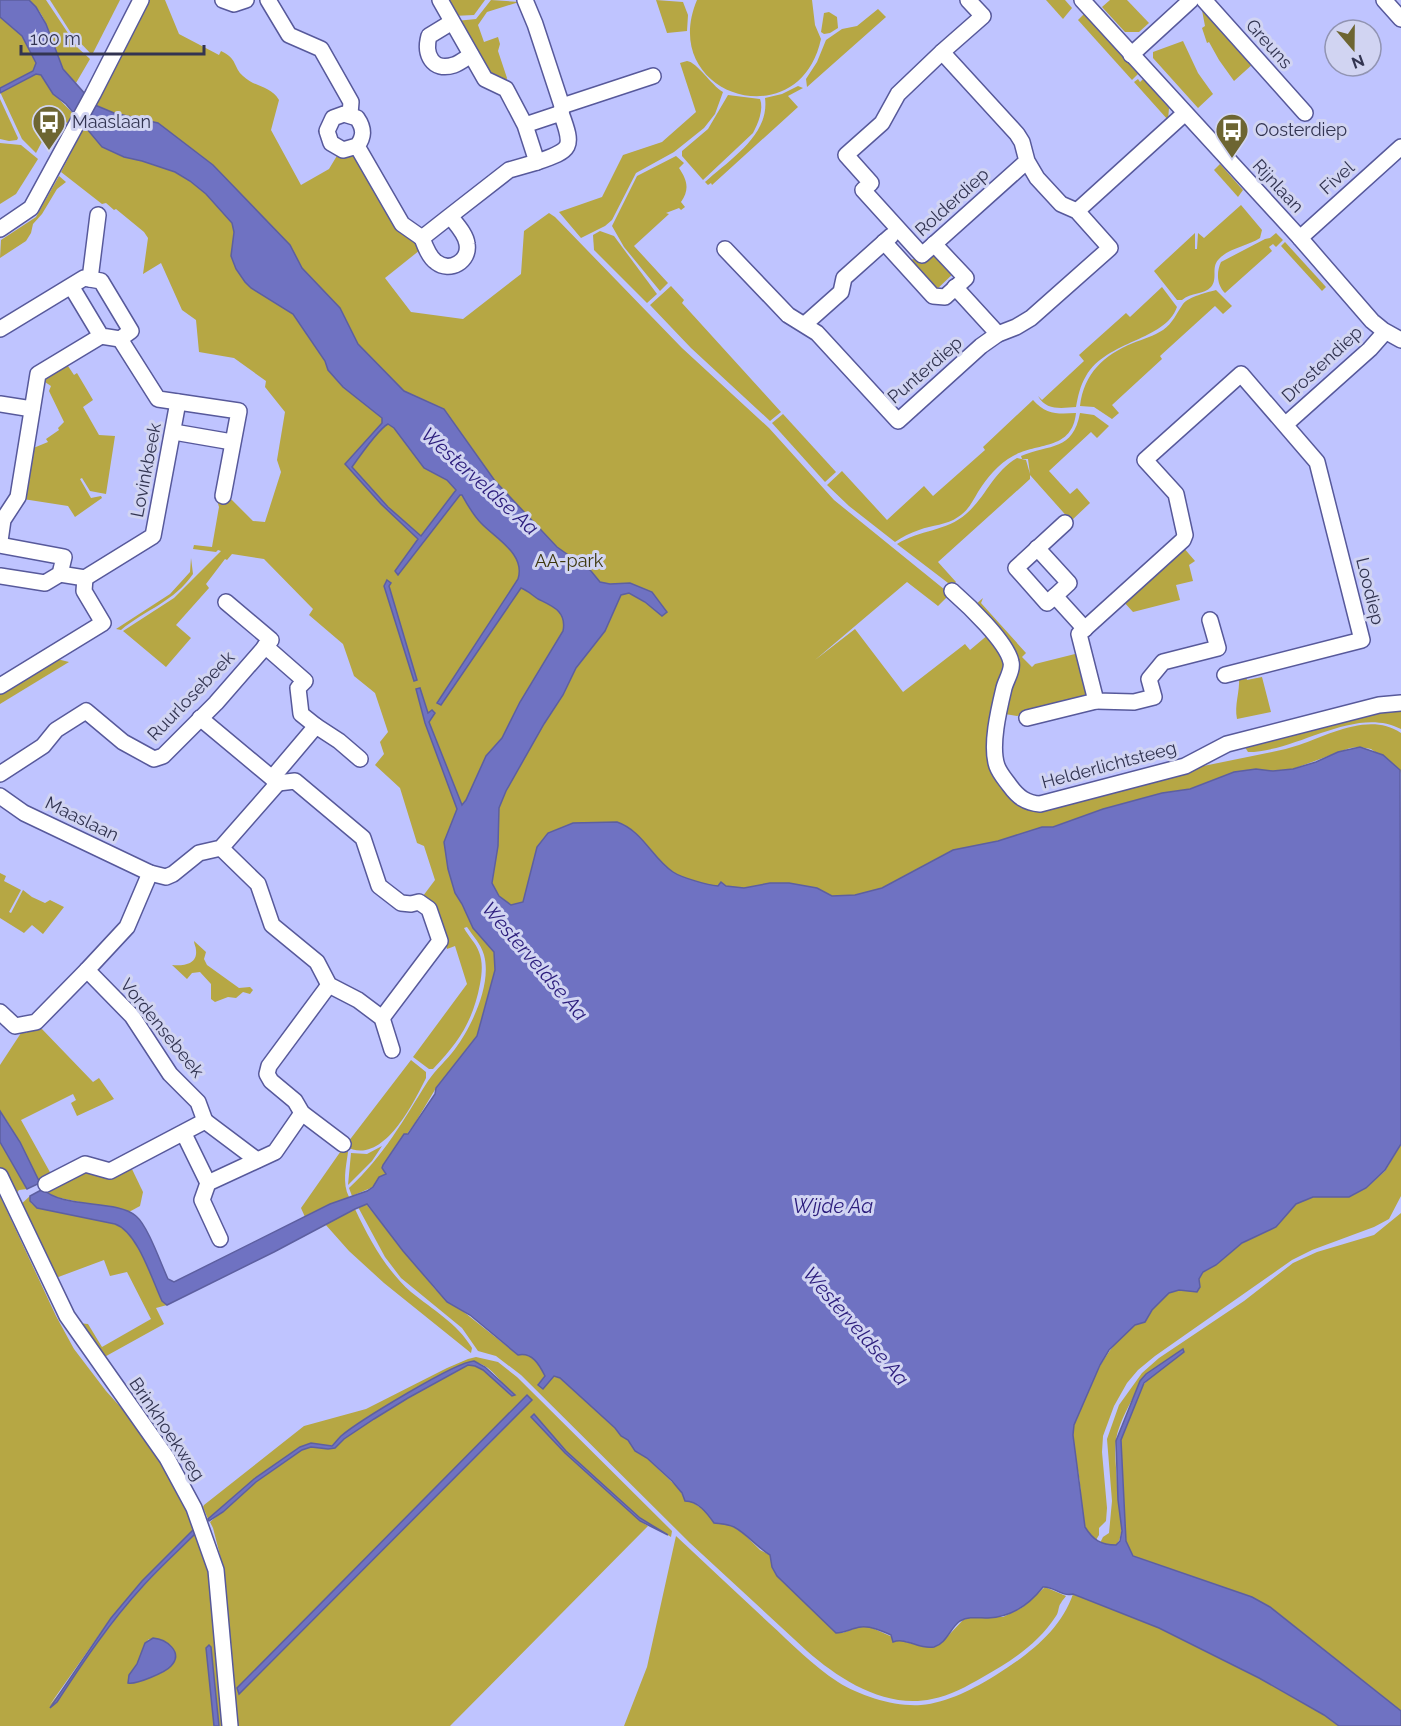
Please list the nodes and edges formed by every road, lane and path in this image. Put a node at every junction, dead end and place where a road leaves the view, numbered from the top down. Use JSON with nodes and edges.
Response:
{"nodes":[{"id":1,"x":132,"y":0,"type":"edge"},
{"id":2,"x":141,"y":0,"type":"edge"},
{"id":3,"x":223,"y":0,"type":"edge"},
{"id":4,"x":246,"y":0,"type":"edge"},
{"id":5,"x":268,"y":0,"type":"edge"},
{"id":6,"x":440,"y":0,"type":"edge"},
{"id":7,"x":525,"y":0,"type":"edge"},
{"id":8,"x":968,"y":0,"type":"edge"},
{"id":9,"x":1082,"y":0,"type":"edge"},
{"id":10,"x":1191,"y":0,"type":"edge"},
{"id":11,"x":1204,"y":0,"type":"edge"},
{"id":12,"x":1390,"y":2,"type":"edge"},
{"id":13,"x":1401,"y":19,"type":"edge"},
{"id":14,"x":452,"y":22,"type":"junction"},
{"id":15,"x":942,"y":52,"type":"junction"},
{"id":16,"x":471,"y":55,"type":"junction"},
{"id":17,"x":1131,"y":56,"type":"junction"},
{"id":18,"x":652,"y":76,"type":"dead end"},
{"id":19,"x":89,"y":93,"type":"junction"},
{"id":20,"x":562,"y":110,"type":"junction"},
{"id":21,"x":1305,"y":113,"type":"dead end"},
{"id":22,"x":350,"y":114,"type":"junction"},
{"id":23,"x":1185,"y":114,"type":"junction"},
{"id":24,"x":73,"y":122,"type":"junction"},
{"id":25,"x":525,"y":125,"type":"junction"},
{"id":26,"x":357,"y":146,"type":"junction"},
{"id":27,"x":1401,"y":147,"type":"edge"},
{"id":28,"x":1027,"y":161,"type":"junction"},
{"id":29,"x":537,"y":162,"type":"junction"},
{"id":30,"x":1077,"y":211,"type":"junction"},
{"id":31,"x":98,"y":215,"type":"dead end"},
{"id":32,"x":450,"y":216,"type":"junction"},
{"id":33,"x":0,"y":221,"type":"edge"},
{"id":34,"x":0,"y":229,"type":"edge"},
{"id":35,"x":898,"y":229,"type":"junction"},
{"id":36,"x":422,"y":238,"type":"junction"},
{"id":37,"x":1300,"y":238,"type":"junction"},
{"id":38,"x":884,"y":242,"type":"junction"},
{"id":39,"x":934,"y":244,"type":"junction"},
{"id":40,"x":724,"y":249,"type":"dead end"},
{"id":41,"x":90,"y":279,"type":"junction"},
{"id":42,"x":71,"y":286,"type":"junction"},
{"id":43,"x":955,"y":287,"type":"junction"},
{"id":44,"x":805,"y":324,"type":"junction"},
{"id":45,"x":0,"y":329,"type":"edge"},
{"id":46,"x":1385,"y":332,"type":"junction"},
{"id":47,"x":998,"y":334,"type":"junction"},
{"id":48,"x":101,"y":336,"type":"junction"},
{"id":49,"x":120,"y":339,"type":"junction"},
{"id":50,"x":1401,"y":340,"type":"edge"},
{"id":51,"x":178,"y":402,"type":"junction"},
{"id":52,"x":0,"y":404,"type":"edge"},
{"id":53,"x":32,"y":409,"type":"junction"},
{"id":54,"x":1286,"y":424,"type":"junction"},
{"id":55,"x":174,"y":432,"type":"junction"},
{"id":56,"x":232,"y":442,"type":"junction"},
{"id":57,"x":224,"y":495,"type":"dead end"},
{"id":58,"x":1065,"y":523,"type":"dead end"},
{"id":59,"x":0,"y":543,"type":"edge"},
{"id":60,"x":1038,"y":548,"type":"junction"},
{"id":61,"x":60,"y":574,"type":"junction"},
{"id":62,"x":0,"y":576,"type":"edge"},
{"id":63,"x":85,"y":578,"type":"junction"},
{"id":64,"x":952,"y":591,"type":"dead end"},
{"id":65,"x":1054,"y":596,"type":"junction"},
{"id":66,"x":226,"y":602,"type":"dead end"},
{"id":67,"x":1210,"y":620,"type":"dead end"},
{"id":68,"x":1085,"y":629,"type":"junction"},
{"id":69,"x":265,"y":646,"type":"junction"},
{"id":70,"x":1225,"y":675,"type":"dead end"},
{"id":71,"x":0,"y":686,"type":"edge"},
{"id":72,"x":1096,"y":701,"type":"junction"},
{"id":73,"x":1401,"y":703,"type":"edge"},
{"id":74,"x":200,"y":718,"type":"junction"},
{"id":75,"x":1027,"y":718,"type":"dead end"},
{"id":76,"x":316,"y":726,"type":"junction"},
{"id":77,"x":360,"y":759,"type":"dead end"},
{"id":78,"x":0,"y":774,"type":"edge"},
{"id":79,"x":275,"y":781,"type":"junction"},
{"id":80,"x":0,"y":796,"type":"edge"},
{"id":81,"x":221,"y":848,"type":"junction"},
{"id":82,"x":150,"y":873,"type":"junction"},
{"id":83,"x":87,"y":970,"type":"junction"},
{"id":84,"x":328,"y":985,"type":"junction"},
{"id":85,"x":0,"y":1012,"type":"edge"},
{"id":86,"x":382,"y":1018,"type":"junction"},
{"id":87,"x":392,"y":1050,"type":"dead end"},
{"id":88,"x":302,"y":1113,"type":"junction"},
{"id":89,"x":205,"y":1121,"type":"junction"},
{"id":90,"x":184,"y":1134,"type":"junction"},
{"id":91,"x":343,"y":1144,"type":"dead end"},
{"id":92,"x":257,"y":1160,"type":"junction"},
{"id":93,"x":0,"y":1176,"type":"edge"},
{"id":94,"x":208,"y":1183,"type":"junction"},
{"id":95,"x":45,"y":1184,"type":"dead end"},
{"id":96,"x":220,"y":1239,"type":"dead end"},
{"id":97,"x":230,"y":1726,"type":"edge"}],
"edges":[{"from":1,"to":19,"type":"street"},
{"from":2,"to":19,"type":"street"},
{"from":3,"to":4,"type":"street"},
{"from":5,"to":22,"type":"street"},
{"from":6,"to":14,"type":"street"},
{"from":7,"to":20,"type":"street"},
{"from":8,"to":15,"type":"street","name":"Rolderdiep"},
{"from":9,"to":17,"type":"street","name":"Rijnlaan"},
{"from":10,"to":17,"type":"street"},
{"from":11,"to":21,"type":"street","name":"Greuns"},
{"from":12,"to":13,"type":"street"},
{"from":14,"to":16,"type":"street"},
{"from":14,"to":16,"type":"street"},
{"from":15,"to":28,"type":"street"},
{"from":15,"to":35,"type":"street","name":"Rolderdiep"},
{"from":16,"to":25,"type":"street"},
{"from":17,"to":23,"type":"street","name":"Rijnlaan"},
{"from":18,"to":20,"type":"street"},
{"from":19,"to":24,"type":"street"},
{"from":20,"to":25,"type":"street"},
{"from":20,"to":29,"type":"street"},
{"from":22,"to":26,"type":"street"},
{"from":22,"to":26,"type":"street"},
{"from":23,"to":30,"type":"street"},
{"from":23,"to":37,"type":"street","name":"Rijnlaan"},
{"from":24,"to":33,"type":"street"},
{"from":24,"to":34,"type":"street"},
{"from":25,"to":29,"type":"street"},
{"from":26,"to":36,"type":"street"},
{"from":27,"to":37,"type":"street","name":"Fivel"},
{"from":28,"to":30,"type":"street"},
{"from":28,"to":39,"type":"street","name":"Rolderdiep"},
{"from":29,"to":32,"type":"street"},
{"from":30,"to":47,"type":"street","name":"Punterdiep"},
{"from":31,"to":41,"type":"street"},
{"from":32,"to":36,"type":"street"},
{"from":32,"to":36,"type":"street"},
{"from":35,"to":38,"type":"street"},
{"from":35,"to":39,"type":"street","name":"Rolderdiep"},
{"from":37,"to":46,"type":"street","name":"Rijnlaan"},
{"from":38,"to":43,"type":"street"},
{"from":38,"to":44,"type":"street"},
{"from":39,"to":43,"type":"street"},
{"from":40,"to":44,"type":"street","name":"Punterdiep"},
{"from":41,"to":42,"type":"street"},
{"from":41,"to":49,"type":"street"},
{"from":42,"to":45,"type":"street"},
{"from":42,"to":48,"type":"street"},
{"from":43,"to":47,"type":"street"},
{"from":44,"to":47,"type":"street","name":"Punterdiep"},
{"from":46,"to":50,"type":"street","name":"Rijnlaan"},
{"from":46,"to":54,"type":"street","name":"Drostendiep"},
{"from":48,"to":49,"type":"street"},
{"from":48,"to":53,"type":"street"},
{"from":49,"to":51,"type":"street"},
{"from":51,"to":55,"type":"street","name":"Lovinkbeek"},
{"from":51,"to":56,"type":"street"},
{"from":52,"to":53,"type":"street"},
{"from":53,"to":59,"type":"street"},
{"from":54,"to":68,"type":"street"},
{"from":54,"to":70,"type":"street","name":"Loodiep"},
{"from":55,"to":56,"type":"street"},
{"from":55,"to":63,"type":"street","name":"Lovinkbeek"},
{"from":56,"to":57,"type":"street"},
{"from":58,"to":60,"type":"street"},
{"from":59,"to":61,"type":"street"},
{"from":60,"to":65,"type":"street"},
{"from":60,"to":65,"type":"street"},
{"from":61,"to":62,"type":"street"},
{"from":61,"to":63,"type":"street"},
{"from":63,"to":71,"type":"street"},
{"from":64,"to":73,"type":"street","name":"Helderlichtsteeg"},
{"from":65,"to":68,"type":"street"},
{"from":66,"to":69,"type":"street"},
{"from":67,"to":72,"type":"street"},
{"from":68,"to":72,"type":"street"},
{"from":69,"to":74,"type":"street","name":"Ruurlosebeek"},
{"from":69,"to":76,"type":"street"},
{"from":72,"to":75,"type":"street"},
{"from":74,"to":78,"type":"street","name":"Ruurlosebeek"},
{"from":74,"to":79,"type":"street"},
{"from":76,"to":77,"type":"street"},
{"from":76,"to":79,"type":"street"},
{"from":79,"to":81,"type":"street"},
{"from":79,"to":86,"type":"street"},
{"from":80,"to":82,"type":"street","name":"Maaslaan"},
{"from":81,"to":82,"type":"street"},
{"from":81,"to":84,"type":"street"},
{"from":82,"to":83,"type":"street"},
{"from":83,"to":85,"type":"street"},
{"from":83,"to":89,"type":"street","name":"Vordensebeek"},
{"from":84,"to":86,"type":"street"},
{"from":84,"to":88,"type":"street"},
{"from":86,"to":87,"type":"street"},
{"from":88,"to":91,"type":"street"},
{"from":88,"to":92,"type":"street"},
{"from":89,"to":90,"type":"street"},
{"from":89,"to":92,"type":"street","name":"Vordensebeek"},
{"from":90,"to":94,"type":"street"},
{"from":90,"to":95,"type":"street"},
{"from":92,"to":94,"type":"street"},
{"from":93,"to":97,"type":"street","name":"Brinkhoekweg"},
{"from":94,"to":96,"type":"street"}]}
